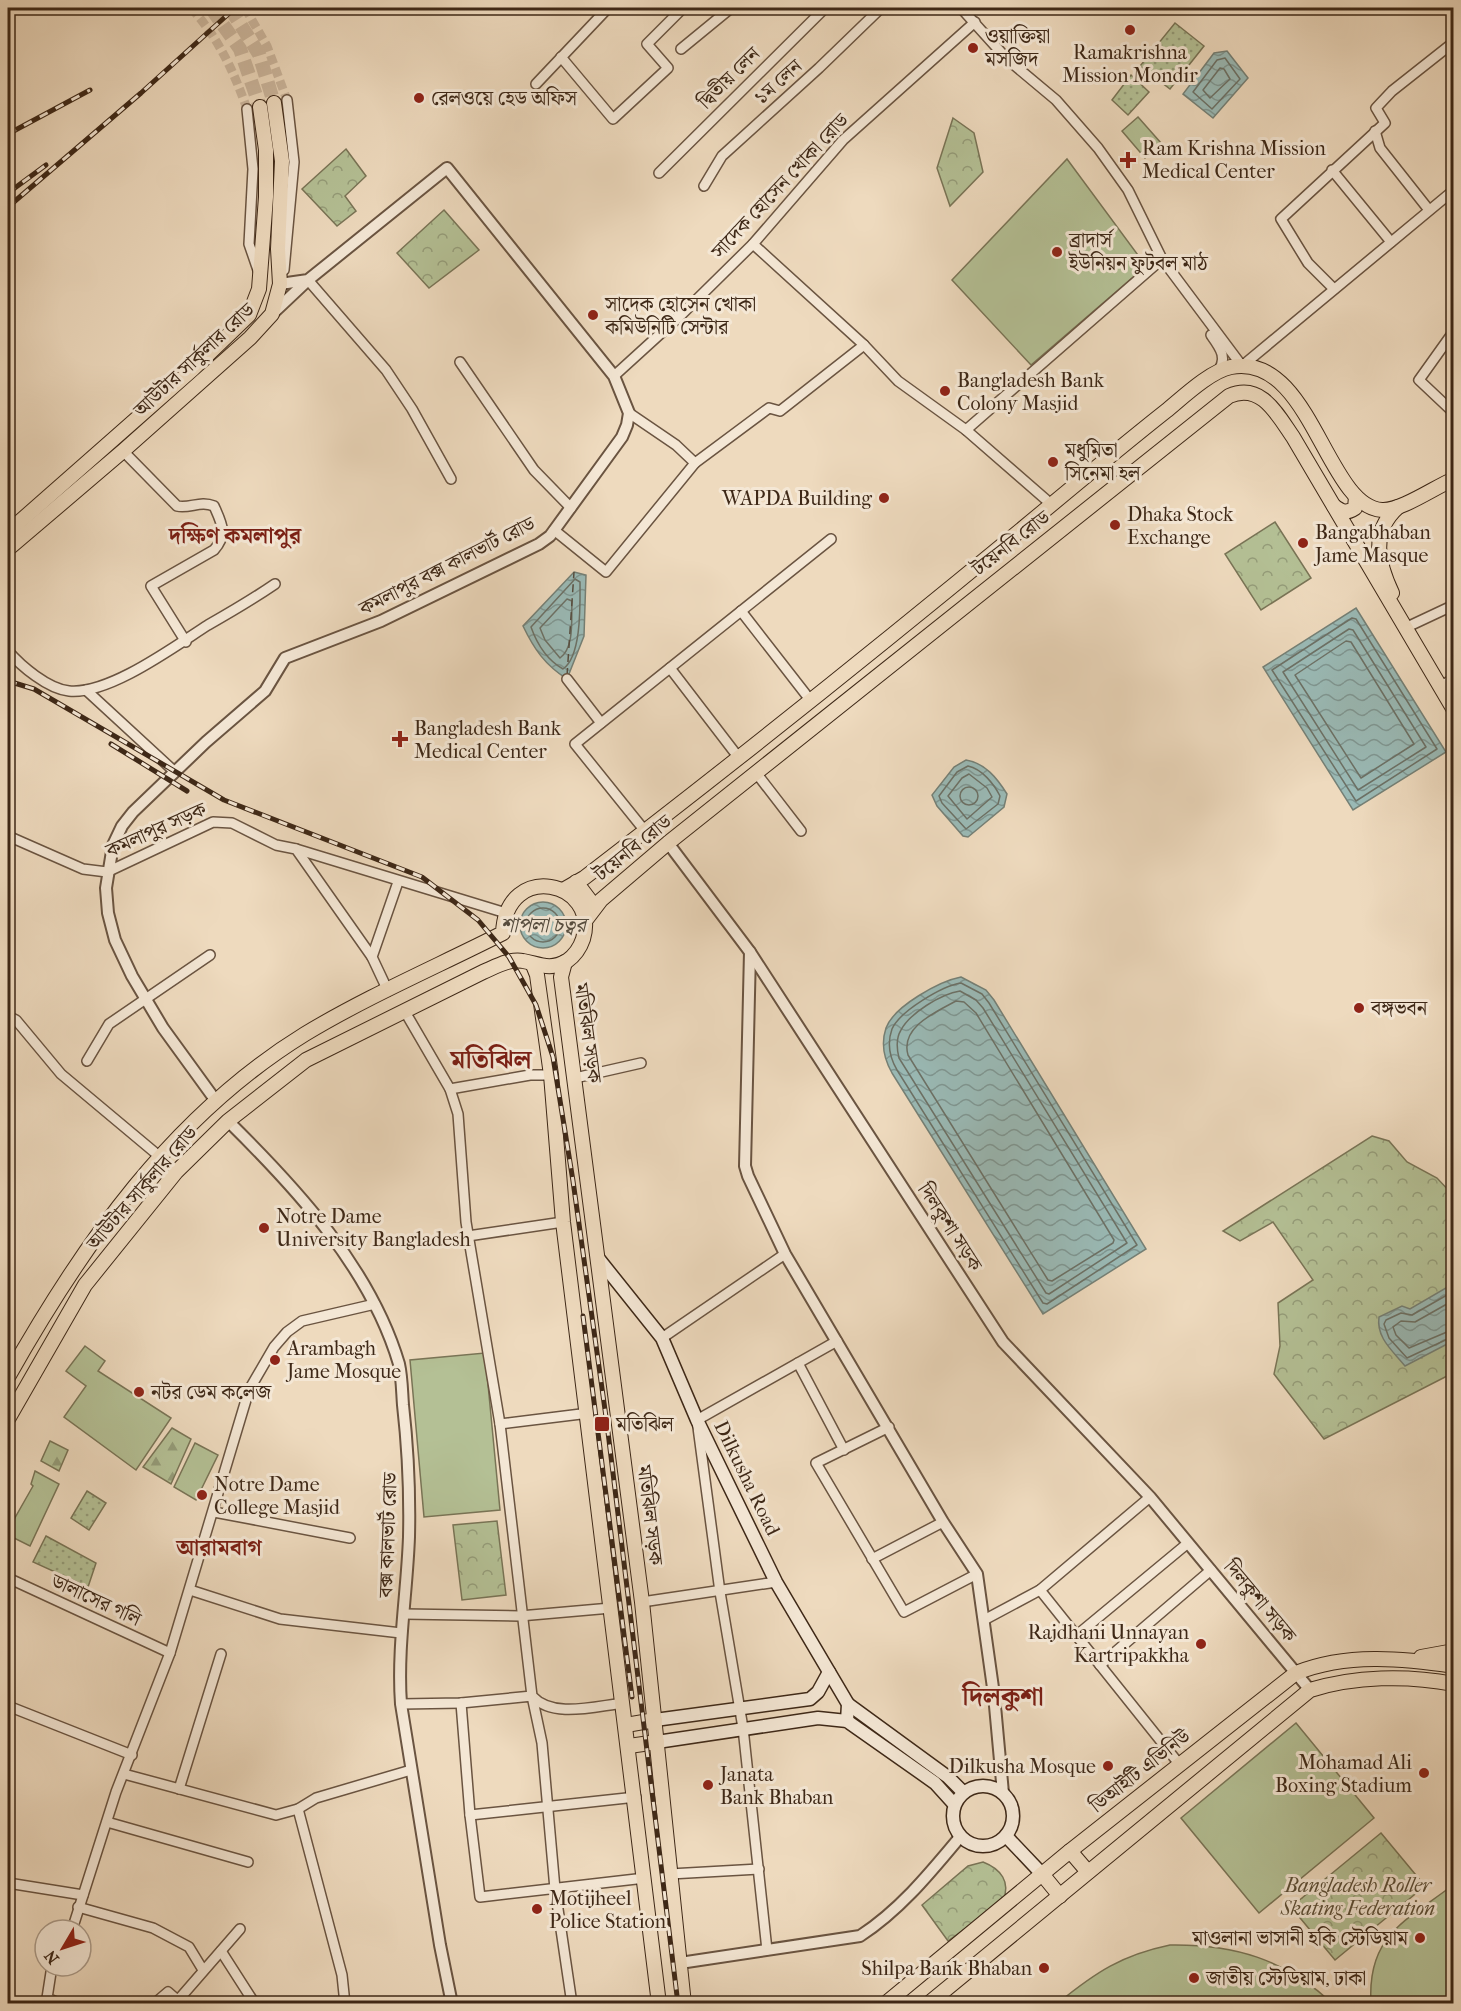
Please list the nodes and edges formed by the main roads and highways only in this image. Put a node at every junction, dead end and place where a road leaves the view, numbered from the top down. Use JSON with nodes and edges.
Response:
{"nodes":[{"id":1,"x":280,"y":101,"type":"tunnel mouth"},
{"id":2,"x":253,"y":108,"type":"tunnel mouth"},
{"id":3,"x":260,"y":275,"type":"junction"},
{"id":4,"x":280,"y":284,"type":"junction"},
{"id":5,"x":1454,"y":479,"type":"edge"},
{"id":6,"x":1356,"y":497,"type":"junction"},
{"id":7,"x":1334,"y":506,"type":"junction"},
{"id":8,"x":1398,"y":507,"type":"junction"},
{"id":9,"x":8,"y":532,"type":"edge"},
{"id":10,"x":8,"y":549,"type":"edge"},
{"id":11,"x":1406,"y":628,"type":"junction"},
{"id":12,"x":1454,"y":710,"type":"edge"},
{"id":13,"x":576,"y":882,"type":"junction"},
{"id":14,"x":563,"y":890,"type":"junction"},
{"id":15,"x":595,"y":907,"type":"junction"},
{"id":16,"x":585,"y":921,"type":"junction"},
{"id":17,"x":565,"y":962,"type":"junction"},
{"id":18,"x":527,"y":963,"type":"junction"},
{"id":19,"x":598,"y":1258,"type":"junction"},
{"id":20,"x":8,"y":1377,"type":"edge"},
{"id":21,"x":8,"y":1419,"type":"edge"},
{"id":22,"x":1454,"y":1651,"type":"edge"},
{"id":23,"x":1410,"y":1659,"type":"junction"},
{"id":24,"x":1334,"y":1662,"type":"junction"},
{"id":25,"x":1454,"y":1666,"type":"edge"},
{"id":26,"x":830,"y":1672,"type":"junction"},
{"id":27,"x":1335,"y":1682,"type":"junction"},
{"id":28,"x":1454,"y":1684,"type":"edge"},
{"id":29,"x":848,"y":1704,"type":"junction"},
{"id":30,"x":655,"y":1720,"type":"junction"},
{"id":31,"x":847,"y":1721,"type":"junction"},
{"id":32,"x":626,"y":1725,"type":"junction"},
{"id":33,"x":657,"y":1742,"type":"junction"},
{"id":34,"x":629,"y":1746,"type":"junction"},
{"id":35,"x":963,"y":1792,"type":"junction"},
{"id":36,"x":954,"y":1804,"type":"junction"},
{"id":37,"x":1006,"y":1836,"type":"junction"},
{"id":38,"x":1070,"y":1851,"type":"junction"},
{"id":39,"x":1088,"y":1872,"type":"junction"},
{"id":40,"x":1042,"y":1874,"type":"junction"},
{"id":41,"x":1060,"y":1896,"type":"junction"},
{"id":42,"x":659,"y":2004,"type":"edge"},
{"id":43,"x":684,"y":2004,"type":"edge"},
{"id":44,"x":885,"y":2004,"type":"edge"},
{"id":45,"x":928,"y":2004,"type":"edge"}],
"edges":[{"from":1,"to":4,"type":"main road","name":"আউটার সার্কুলার রোড"},
{"from":2,"to":3,"type":"main road","name":"আউটার সার্কুলার রোড"},
{"from":3,"to":4,"type":"main road"},
{"from":3,"to":9,"type":"main road","name":"আউটার সার্কুলার রোড"},
{"from":4,"to":10,"type":"main road","name":"আউটার সার্কুলার রোড"},
{"from":5,"to":8,"type":"main road"},
{"from":6,"to":7,"type":"main road"},
{"from":6,"to":8,"type":"main road"},
{"from":6,"to":13,"type":"main road","name":"টয়েনবি রোড"},
{"from":7,"to":11,"type":"main road","name":"টয়েনবি রোড"},
{"from":7,"to":15,"type":"main road","name":"টয়েনবি রোড"},
{"from":8,"to":11,"type":"main road"},
{"from":11,"to":12,"type":"main road"},
{"from":13,"to":14,"type":"main road","name":"টয়েনবি রোড"},
{"from":13,"to":15,"type":"main road"},
{"from":14,"to":16,"type":"main road"},
{"from":14,"to":20,"type":"main road","name":"আউটার সার্কুলার রোড"},
{"from":15,"to":16,"type":"main road","name":"টয়েনবি রোড"},
{"from":16,"to":17,"type":"main road"},
{"from":17,"to":18,"type":"main road"},
{"from":17,"to":19,"type":"main road","name":"মতিঝিল সড়ক"},
{"from":18,"to":21,"type":"main road","name":"আউটার সার্কুলার রোড"},
{"from":18,"to":32,"type":"main road"},
{"from":19,"to":26,"type":"main road","name":"Dilkusha Road"},
{"from":19,"to":30,"type":"main road","name":"মতিঝিল সড়ক"},
{"from":22,"to":23,"type":"main road"},
{"from":23,"to":24,"type":"main road","name":"ডিআইটি এভিনিউ"},
{"from":23,"to":25,"type":"main road","name":"ডিআইটি এভিনিউ"},
{"from":24,"to":27,"type":"main road"},
{"from":24,"to":38,"type":"main road","name":"ডিআইটি এভিনিউ"},
{"from":26,"to":29,"type":"main road","name":"Dilkusha Road"},
{"from":26,"to":30,"type":"main road"},
{"from":27,"to":28,"type":"main road"},
{"from":27,"to":39,"type":"main road"},
{"from":29,"to":31,"type":"main road"},
{"from":29,"to":35,"type":"main road"},
{"from":30,"to":32,"type":"main road"},
{"from":30,"to":33,"type":"main road","name":"মতিঝিল সড়ক"},
{"from":31,"to":33,"type":"main road"},
{"from":31,"to":36,"type":"main road"},
{"from":32,"to":34,"type":"main road"},
{"from":33,"to":34,"type":"main road"},
{"from":33,"to":43,"type":"main road","name":"মতিঝিল সড়ক"},
{"from":34,"to":42,"type":"main road"},
{"from":35,"to":36,"type":"main road"},
{"from":35,"to":37,"type":"main road"},
{"from":36,"to":37,"type":"main road"},
{"from":37,"to":40,"type":"main road"},
{"from":38,"to":39,"type":"main road"},
{"from":38,"to":40,"type":"main road","name":"ডিআইটি এভিনিউ"},
{"from":39,"to":41,"type":"main road"},
{"from":40,"to":41,"type":"main road"},
{"from":40,"to":44,"type":"main road","name":"ডিআইটি এভিনিউ"},
{"from":41,"to":45,"type":"main road"}]}
